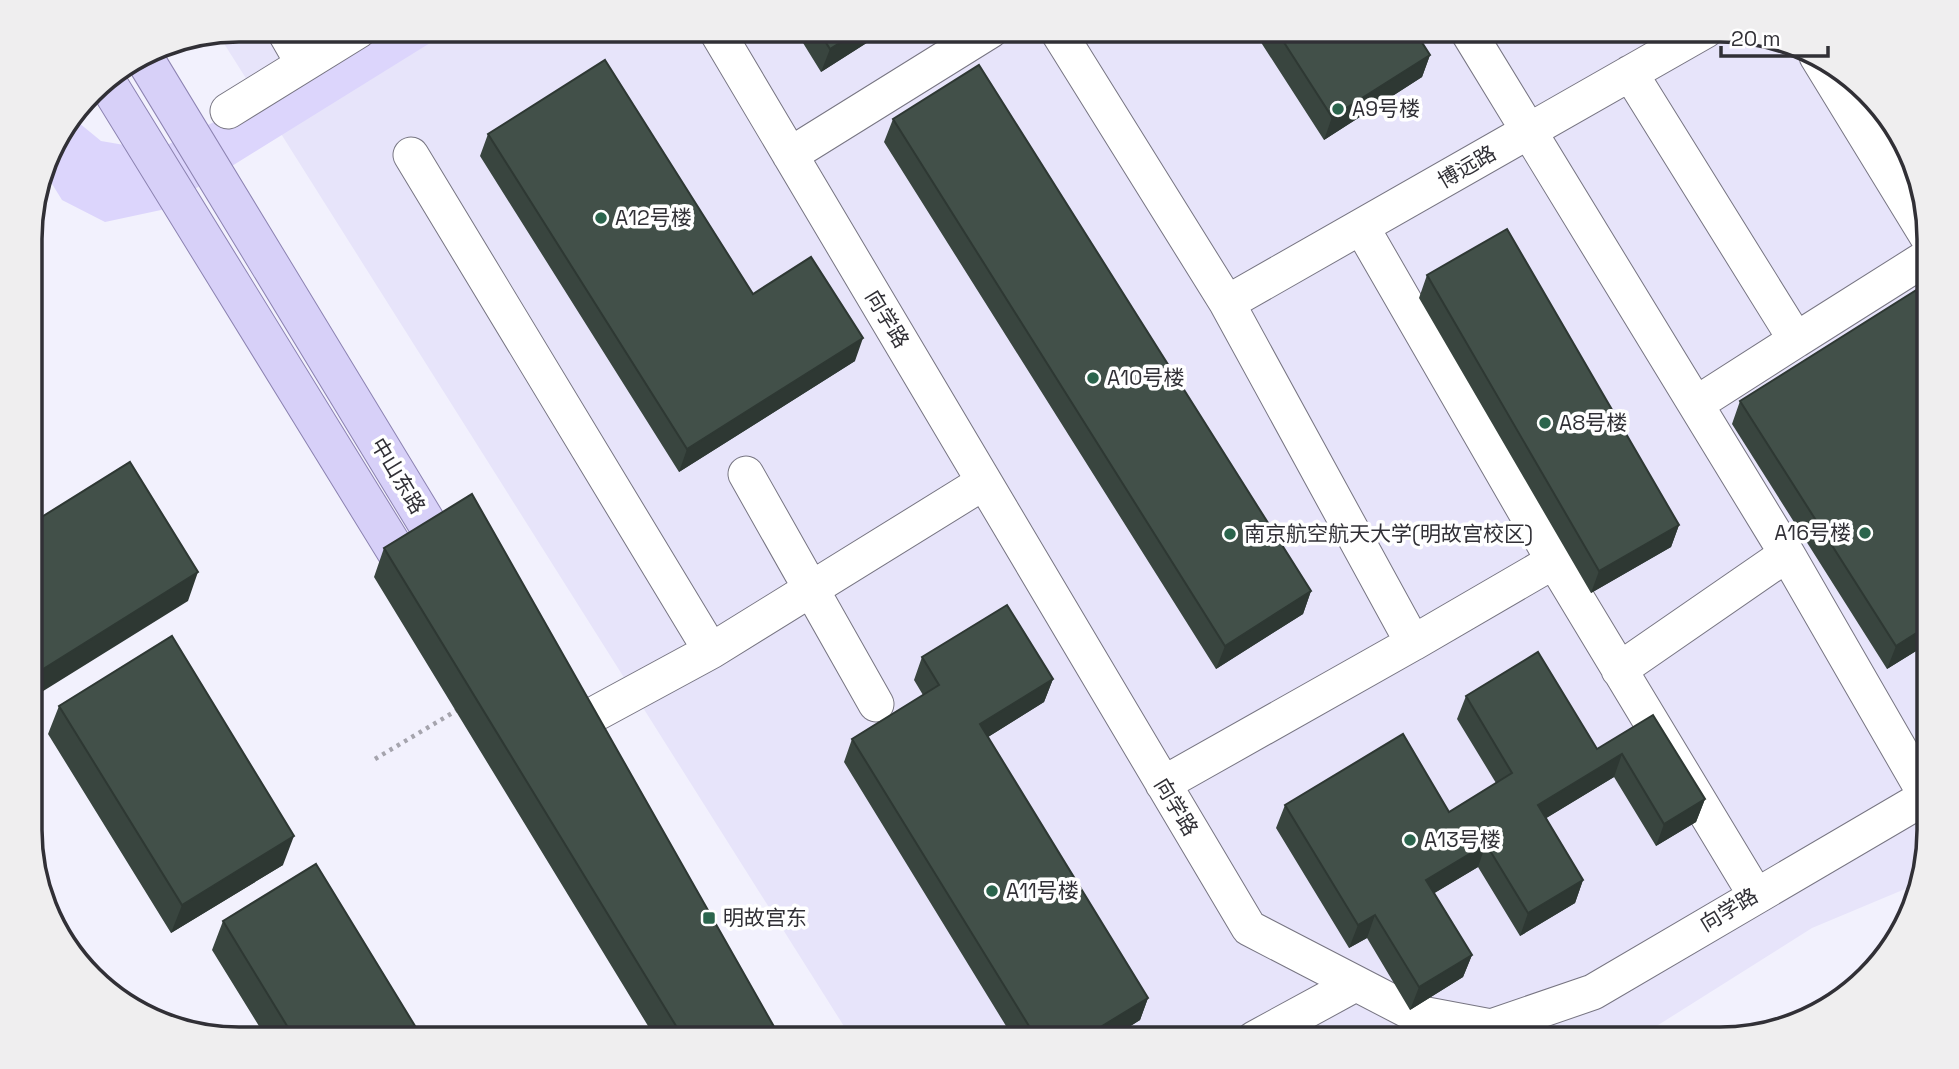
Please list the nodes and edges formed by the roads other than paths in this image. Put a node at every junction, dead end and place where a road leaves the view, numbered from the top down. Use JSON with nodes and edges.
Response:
{"nodes":[{"id":1,"x":291,"y":42,"type":"edge"},
{"id":2,"x":339,"y":42,"type":"edge"},
{"id":3,"x":723,"y":42,"type":"edge"},
{"id":4,"x":972,"y":42,"type":"edge"},
{"id":5,"x":1064,"y":42,"type":"edge"},
{"id":6,"x":1475,"y":42,"type":"edge"},
{"id":7,"x":1685,"y":42,"type":"edge"},
{"id":8,"x":303,"y":63,"type":"junction"},
{"id":9,"x":148,"y":64,"type":"edge"},
{"id":10,"x":1630,"y":73,"type":"junction"},
{"id":11,"x":1828,"y":75,"type":"edge"},
{"id":12,"x":111,"y":89,"type":"edge"},
{"id":13,"x":228,"y":111,"type":"dead end"},
{"id":14,"x":1530,"y":130,"type":"junction"},
{"id":15,"x":411,"y":155,"type":"dead end"},
{"id":16,"x":790,"y":155,"type":"junction"},
{"id":17,"x":1915,"y":217,"type":"edge"},
{"id":18,"x":1362,"y":228,"type":"junction"},
{"id":19,"x":1917,"y":264,"type":"edge"},
{"id":20,"x":1227,"y":303,"type":"junction"},
{"id":21,"x":1796,"y":340,"type":"junction"},
{"id":22,"x":1696,"y":404,"type":"junction"},
{"id":23,"x":747,"y":474,"type":"dead end"},
{"id":24,"x":984,"y":482,"type":"junction"},
{"id":25,"x":1787,"y":554,"type":"junction"},
{"id":26,"x":1554,"y":561,"type":"junction"},
{"id":27,"x":811,"y":589,"type":"junction"},
{"id":28,"x":470,"y":594,"type":"edge"},
{"id":29,"x":440,"y":622,"type":"edge"},
{"id":30,"x":1413,"y":643,"type":"junction"},
{"id":31,"x":711,"y":651,"type":"junction"},
{"id":32,"x":1619,"y":670,"type":"junction"},
{"id":33,"x":534,"y":700,"type":"edge"},
{"id":34,"x":876,"y":704,"type":"dead end"},
{"id":35,"x":556,"y":735,"type":"junction"},
{"id":36,"x":577,"y":770,"type":"edge"},
{"id":37,"x":1917,"y":777,"type":"edge"},
{"id":38,"x":1163,"y":784,"type":"junction"},
{"id":39,"x":1917,"y":802,"type":"edge"},
{"id":40,"x":1755,"y":894,"type":"junction"},
{"id":41,"x":1355,"y":984,"type":"junction"},
{"id":42,"x":1276,"y":1027,"type":"edge"}],
"edges":[{"from":1,"to":8,"type":"lane"},
{"from":2,"to":8,"type":"lane"},
{"from":3,"to":16,"type":"lane","name":"向学路"},
{"from":4,"to":16,"type":"lane"},
{"from":5,"to":20,"type":"lane"},
{"from":6,"to":14,"type":"lane"},
{"from":7,"to":10,"type":"lane","name":"博远路"},
{"from":8,"to":13,"type":"lane"},
{"from":9,"to":28,"type":"main road","name":"中山东路"},
{"from":10,"to":14,"type":"lane","name":"博远路"},
{"from":10,"to":21,"type":"lane"},
{"from":11,"to":17,"type":"lane"},
{"from":12,"to":29,"type":"main road","name":"中山东路"},
{"from":14,"to":18,"type":"lane","name":"博远路"},
{"from":14,"to":22,"type":"lane"},
{"from":15,"to":31,"type":"lane"},
{"from":16,"to":24,"type":"lane","name":"向学路"},
{"from":18,"to":20,"type":"lane","name":"博远路"},
{"from":18,"to":26,"type":"lane"},
{"from":19,"to":21,"type":"lane"},
{"from":20,"to":30,"type":"lane"},
{"from":21,"to":22,"type":"lane"},
{"from":22,"to":25,"type":"lane"},
{"from":23,"to":27,"type":"lane"},
{"from":24,"to":27,"type":"lane"},
{"from":24,"to":38,"type":"lane","name":"向学路"},
{"from":25,"to":32,"type":"lane"},
{"from":25,"to":37,"type":"lane"},
{"from":26,"to":30,"type":"lane"},
{"from":26,"to":32,"type":"lane"},
{"from":27,"to":31,"type":"lane"},
{"from":27,"to":34,"type":"lane"},
{"from":30,"to":38,"type":"lane"},
{"from":31,"to":35,"type":"lane"},
{"from":32,"to":40,"type":"lane"},
{"from":33,"to":35,"type":"main road"},
{"from":35,"to":36,"type":"main road"},
{"from":38,"to":41,"type":"lane","name":"向学路"},
{"from":39,"to":40,"type":"lane","name":"向学路"},
{"from":40,"to":41,"type":"lane","name":"向学路"},
{"from":41,"to":42,"type":"lane"}]}
